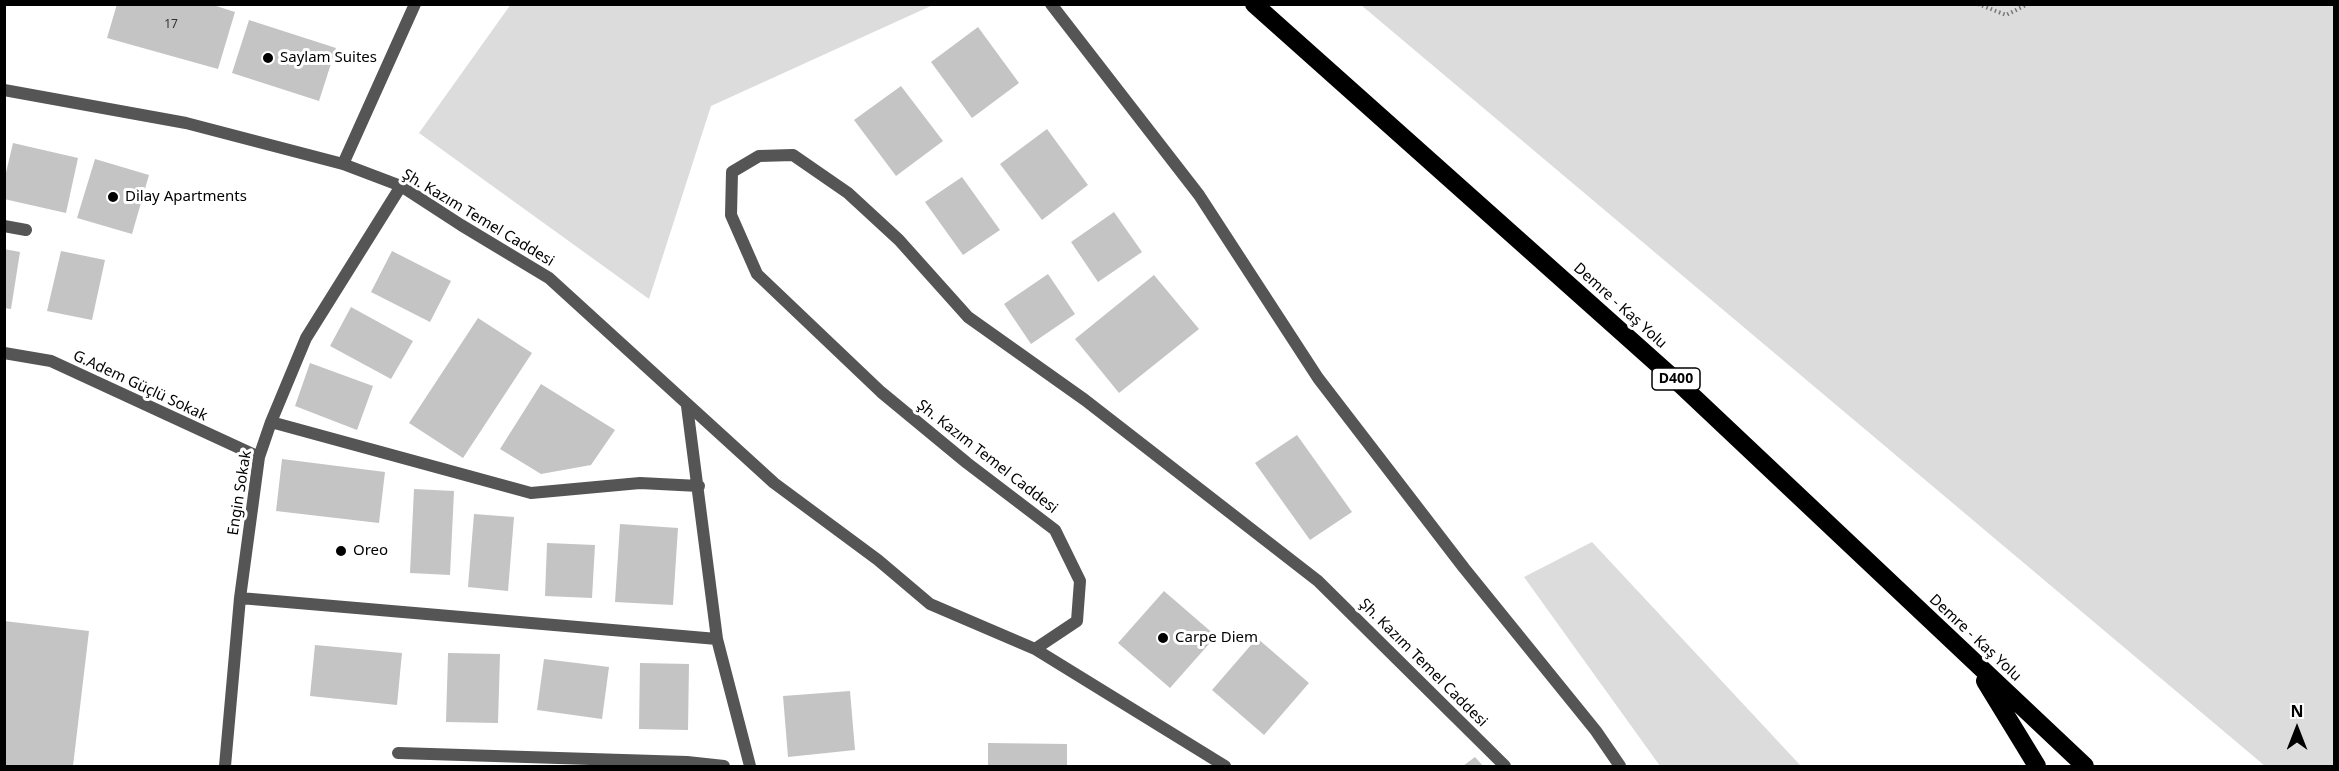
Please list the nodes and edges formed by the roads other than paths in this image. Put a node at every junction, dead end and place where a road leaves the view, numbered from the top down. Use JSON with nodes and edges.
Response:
{"nodes":[{"id":1,"x":415,"y":4,"type":"edge"},
{"id":2,"x":1051,"y":4,"type":"edge"},
{"id":3,"x":1254,"y":4,"type":"edge"},
{"id":4,"x":4,"y":90,"type":"edge"},
{"id":5,"x":343,"y":164,"type":"junction"},
{"id":6,"x":401,"y":186,"type":"junction"},
{"id":7,"x":4,"y":226,"type":"edge"},
{"id":8,"x":26,"y":230,"type":"dead end"},
{"id":9,"x":4,"y":353,"type":"edge"},
{"id":10,"x":687,"y":406,"type":"junction"},
{"id":11,"x":271,"y":422,"type":"junction"},
{"id":12,"x":259,"y":457,"type":"junction"},
{"id":13,"x":699,"y":486,"type":"junction"},
{"id":14,"x":240,"y":598,"type":"junction"},
{"id":15,"x":717,"y":639,"type":"junction"},
{"id":16,"x":1035,"y":649,"type":"junction"},
{"id":17,"x":1971,"y":659,"type":"junction"},
{"id":18,"x":398,"y":753,"type":"dead end"},
{"id":19,"x":225,"y":766,"type":"edge"},
{"id":20,"x":724,"y":766,"type":"edge"},
{"id":21,"x":750,"y":766,"type":"edge"},
{"id":22,"x":1225,"y":766,"type":"edge"},
{"id":23,"x":1505,"y":766,"type":"edge"},
{"id":24,"x":1620,"y":766,"type":"edge"},
{"id":25,"x":2037,"y":766,"type":"edge"},
{"id":26,"x":2085,"y":766,"type":"edge"}],
"edges":[{"from":1,"to":5,"type":"street"},
{"from":2,"to":24,"type":"street"},
{"from":3,"to":17,"type":"highway","name":"Demre - Kaş Yolu","number":"D400"},
{"from":4,"to":5,"type":"street","name":"Şh. Kazım Temel Caddesi"},
{"from":5,"to":6,"type":"street","name":"Şh. Kazım Temel Caddesi"},
{"from":6,"to":10,"type":"street","name":"Şh. Kazım Temel Caddesi"},
{"from":6,"to":11,"type":"street","name":"Engin Sokak"},
{"from":7,"to":8,"type":"street"},
{"from":9,"to":12,"type":"street","name":"G.Adem Güçlü Sokak"},
{"from":10,"to":13,"type":"street"},
{"from":10,"to":16,"type":"street","name":"Şh. Kazım Temel Caddesi"},
{"from":11,"to":12,"type":"street","name":"Engin Sokak"},
{"from":11,"to":13,"type":"street"},
{"from":12,"to":14,"type":"street","name":"Engin Sokak"},
{"from":13,"to":15,"type":"street"},
{"from":14,"to":15,"type":"street"},
{"from":14,"to":19,"type":"street","name":"Engin Sokak"},
{"from":15,"to":21,"type":"street"},
{"from":16,"to":22,"type":"street"},
{"from":16,"to":23,"type":"street","name":"Şh. Kazım Temel Caddesi"},
{"from":17,"to":25,"type":"highway"},
{"from":17,"to":26,"type":"highway","name":"Demre - Kaş Yolu","number":"D400"},
{"from":18,"to":20,"type":"street"}]}
